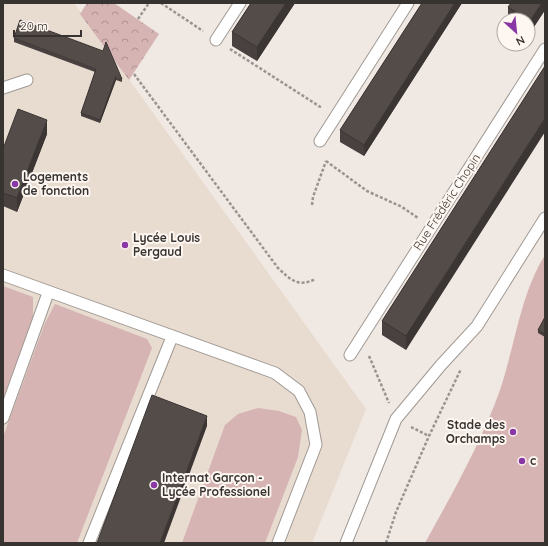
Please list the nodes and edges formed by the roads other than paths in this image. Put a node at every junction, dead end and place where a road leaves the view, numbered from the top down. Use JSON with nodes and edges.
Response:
{"nodes":[{"id":1,"x":240,"y":3,"type":"edge"},
{"id":2,"x":408,"y":3,"type":"edge"},
{"id":3,"x":216,"y":40,"type":"road end"},
{"id":4,"x":545,"y":49,"type":"edge"},
{"id":5,"x":28,"y":80,"type":"dead end"},
{"id":6,"x":3,"y":88,"type":"edge"},
{"id":7,"x":320,"y":140,"type":"road end"},
{"id":8,"x":545,"y":218,"type":"edge"},
{"id":9,"x":3,"y":275,"type":"edge"},
{"id":10,"x":48,"y":293,"type":"junction"},
{"id":11,"x":172,"y":337,"type":"junction"},
{"id":12,"x":350,"y":355,"type":"dead end"},
{"id":13,"x":3,"y":418,"type":"edge"},
{"id":14,"x":89,"y":543,"type":"edge"},
{"id":15,"x":278,"y":543,"type":"edge"},
{"id":16,"x":346,"y":543,"type":"edge"}],
"edges":[{"from":1,"to":3,"type":"lane"},
{"from":2,"to":7,"type":"lane"},
{"from":4,"to":12,"type":"lane","name":"Rue Frédéric Chopin"},
{"from":5,"to":6,"type":"lane"},
{"from":8,"to":16,"type":"lane"},
{"from":9,"to":10,"type":"lane"},
{"from":10,"to":11,"type":"lane"},
{"from":10,"to":13,"type":"lane"},
{"from":11,"to":14,"type":"lane"},
{"from":11,"to":15,"type":"lane"}]}
